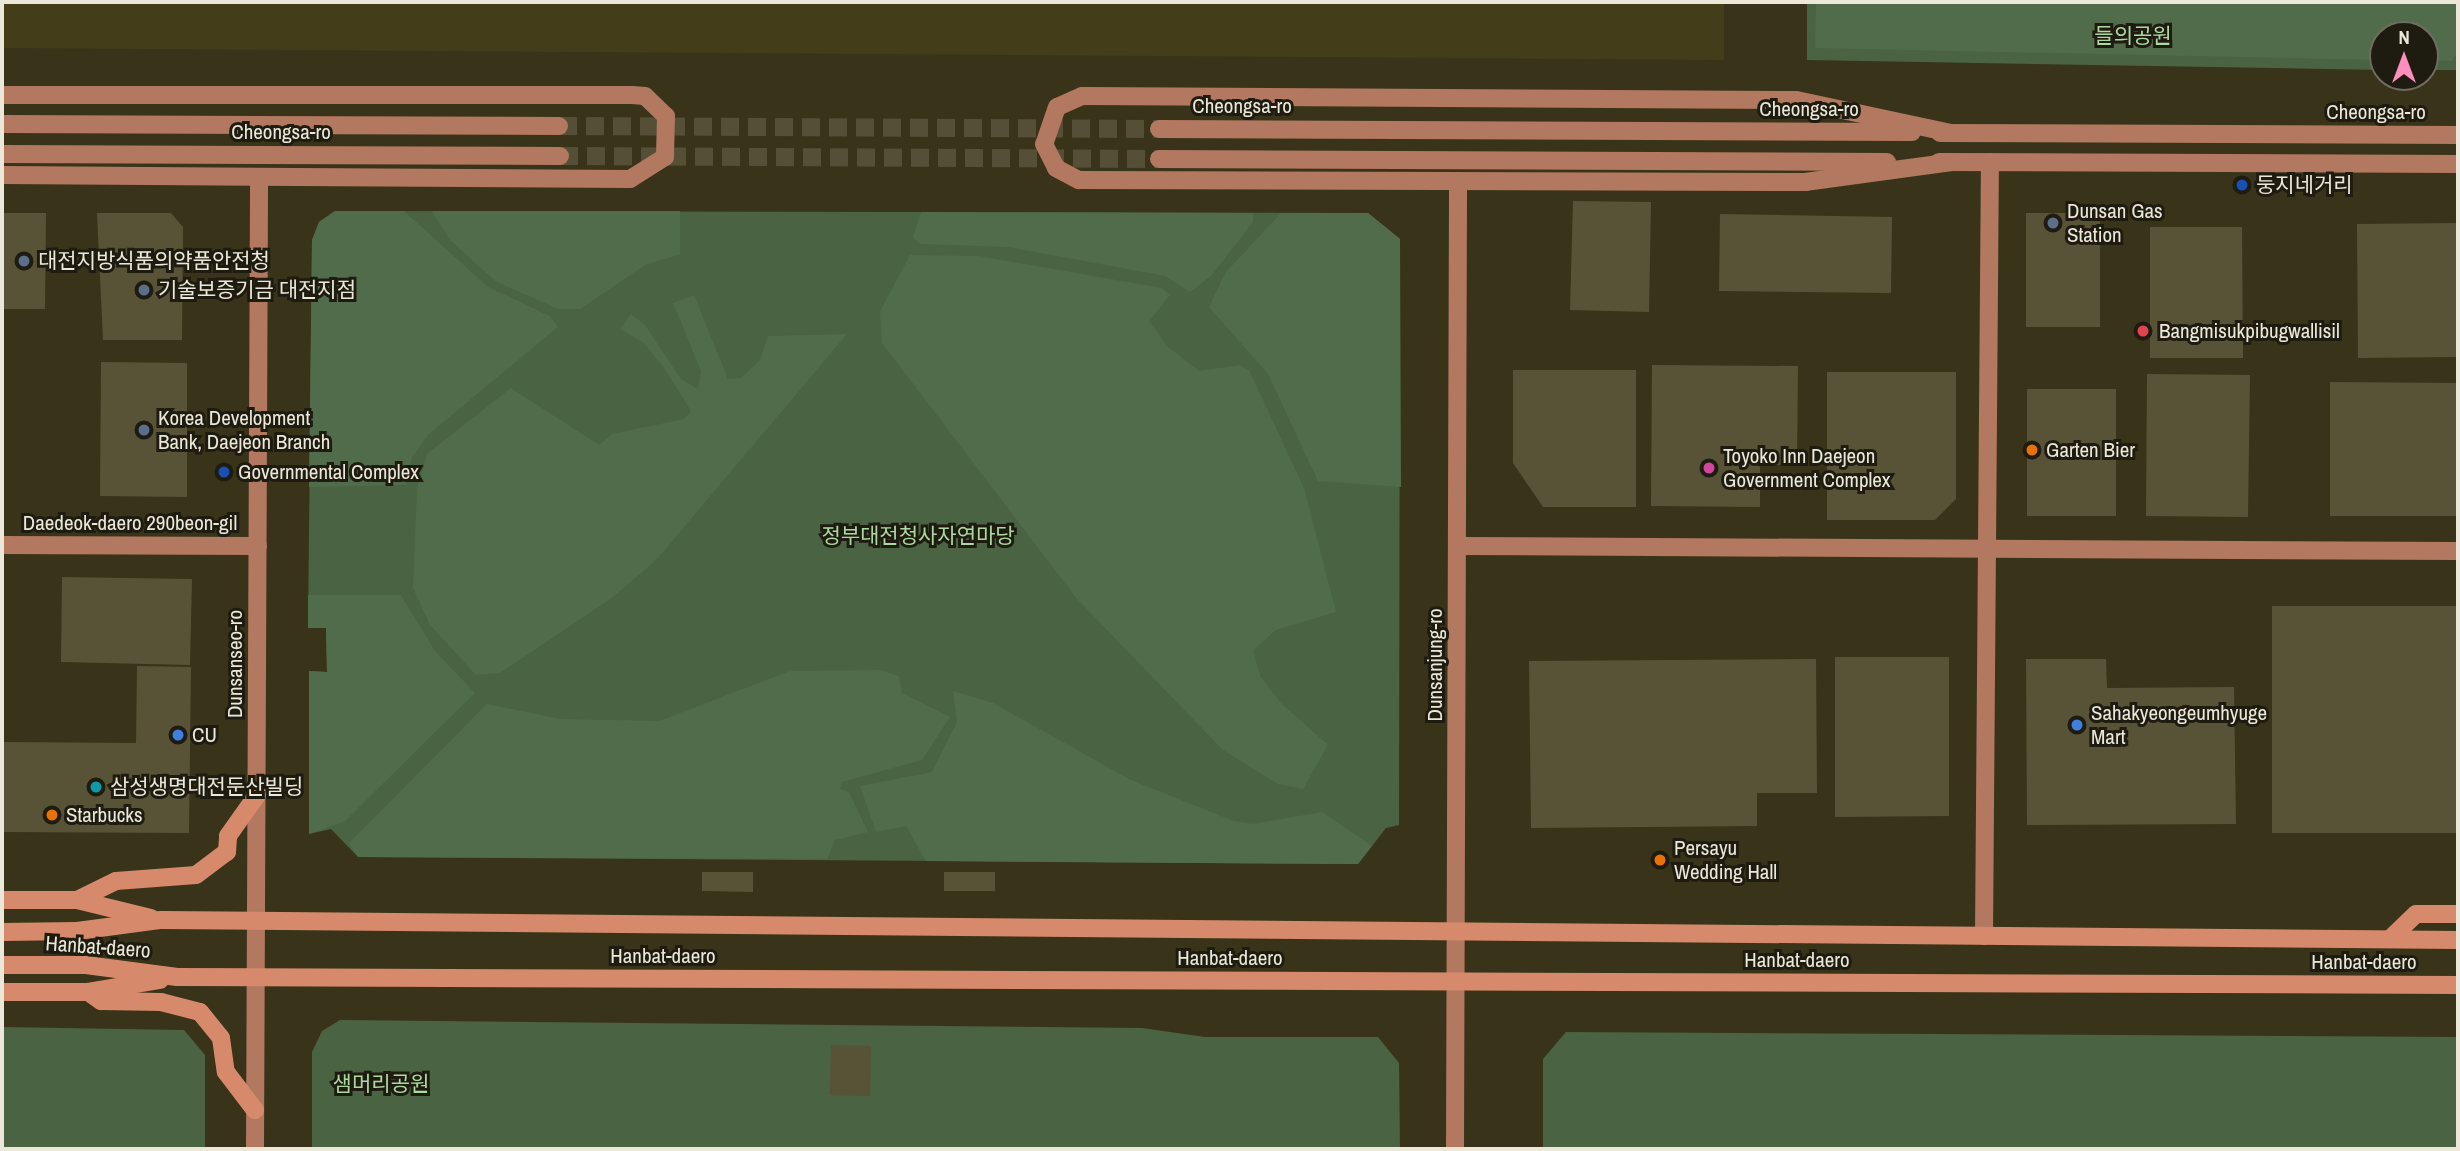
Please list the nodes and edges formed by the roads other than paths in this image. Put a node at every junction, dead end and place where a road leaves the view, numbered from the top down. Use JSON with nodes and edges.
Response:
{"nodes":[{"id":1,"x":2,"y":95,"type":"edge"},
{"id":2,"x":2,"y":124,"type":"edge"},
{"id":3,"x":559,"y":126,"type":"tunnel mouth"},
{"id":4,"x":1159,"y":129,"type":"tunnel mouth"},
{"id":5,"x":1951,"y":133,"type":"junction"},
{"id":6,"x":2458,"y":135,"type":"edge"},
{"id":7,"x":2,"y":154,"type":"edge"},
{"id":8,"x":560,"y":156,"type":"tunnel mouth"},
{"id":9,"x":1159,"y":159,"type":"tunnel mouth"},
{"id":10,"x":1952,"y":162,"type":"junction"},
{"id":11,"x":1990,"y":162,"type":"junction"},
{"id":12,"x":2458,"y":164,"type":"edge"},
{"id":13,"x":2,"y":175,"type":"edge"},
{"id":14,"x":259,"y":180,"type":"junction"},
{"id":15,"x":1458,"y":181,"type":"junction"},
{"id":16,"x":2,"y":545,"type":"edge"},
{"id":17,"x":258,"y":546,"type":"junction"},
{"id":18,"x":1458,"y":547,"type":"junction"},
{"id":19,"x":1987,"y":549,"type":"junction"},
{"id":20,"x":2458,"y":551,"type":"edge"},
{"id":21,"x":257,"y":794,"type":"junction"},
{"id":22,"x":2,"y":900,"type":"edge"},
{"id":23,"x":77,"y":900,"type":"junction"},
{"id":24,"x":2458,"y":914,"type":"edge"},
{"id":25,"x":162,"y":920,"type":"junction"},
{"id":26,"x":256,"y":922,"type":"junction"},
{"id":27,"x":2,"y":932,"type":"edge"},
{"id":28,"x":1456,"y":932,"type":"junction"},
{"id":29,"x":1984,"y":936,"type":"junction"},
{"id":30,"x":2390,"y":939,"type":"junction"},
{"id":31,"x":2458,"y":940,"type":"edge"},
{"id":32,"x":2,"y":965,"type":"edge"},
{"id":33,"x":177,"y":977,"type":"junction"},
{"id":34,"x":256,"y":977,"type":"junction"},
{"id":35,"x":1456,"y":981,"type":"junction"},
{"id":36,"x":2458,"y":985,"type":"edge"},
{"id":37,"x":2,"y":992,"type":"edge"},
{"id":38,"x":88,"y":992,"type":"junction"},
{"id":39,"x":255,"y":1110,"type":"junction"},
{"id":40,"x":255,"y":1149,"type":"edge"},
{"id":41,"x":1455,"y":1149,"type":"edge"}],
"edges":[{"from":1,"to":14,"type":"street"},
{"from":2,"to":3,"type":"street","name":"Cheongsa-ro"},
{"from":4,"to":5,"type":"street","name":"Cheongsa-ro"},
{"from":5,"to":6,"type":"street","name":"Cheongsa-ro"},
{"from":5,"to":15,"type":"street"},
{"from":7,"to":8,"type":"street","name":"Cheongsa-ro"},
{"from":9,"to":10,"type":"street"},
{"from":10,"to":11,"type":"street"},
{"from":10,"to":15,"type":"street"},
{"from":11,"to":12,"type":"street"},
{"from":11,"to":19,"type":"street"},
{"from":13,"to":14,"type":"street"},
{"from":14,"to":17,"type":"street","name":"Dunsanseo-ro"},
{"from":15,"to":18,"type":"street","name":"Dunsanjung-ro"},
{"from":16,"to":17,"type":"street","name":"Daedeok-daero 290beon-gil"},
{"from":17,"to":21,"type":"street","name":"Dunsanseo-ro"},
{"from":18,"to":19,"type":"street"},
{"from":18,"to":28,"type":"street","name":"Dunsanjung-ro"},
{"from":19,"to":20,"type":"street"},
{"from":19,"to":29,"type":"street"},
{"from":21,"to":23,"type":"main road"},
{"from":21,"to":26,"type":"street","name":"Dunsanseo-ro"},
{"from":22,"to":23,"type":"main road"},
{"from":23,"to":25,"type":"main road"},
{"from":24,"to":30,"type":"main road"},
{"from":25,"to":26,"type":"main road","name":"Hanbat-daero"},
{"from":25,"to":27,"type":"main road","name":"Hanbat-daero"},
{"from":26,"to":28,"type":"main road","name":"Hanbat-daero"},
{"from":26,"to":34,"type":"street","name":"Dunsanseo-ro"},
{"from":28,"to":29,"type":"main road","name":"Hanbat-daero"},
{"from":28,"to":35,"type":"street","name":"Dunsanjung-ro"},
{"from":29,"to":30,"type":"main road","name":"Hanbat-daero"},
{"from":30,"to":31,"type":"main road","name":"Hanbat-daero"},
{"from":32,"to":33,"type":"main road","name":"Hanbat-daero"},
{"from":33,"to":34,"type":"main road","name":"Hanbat-daero"},
{"from":33,"to":38,"type":"main road"},
{"from":34,"to":35,"type":"main road","name":"Hanbat-daero"},
{"from":34,"to":39,"type":"street","name":"Dunsanseo-ro"},
{"from":35,"to":36,"type":"main road","name":"Hanbat-daero"},
{"from":35,"to":41,"type":"street","name":"Dunsanjung-ro"},
{"from":37,"to":38,"type":"main road"},
{"from":38,"to":39,"type":"main road"},
{"from":39,"to":40,"type":"street","name":"Dunsanseo-ro"}]}
